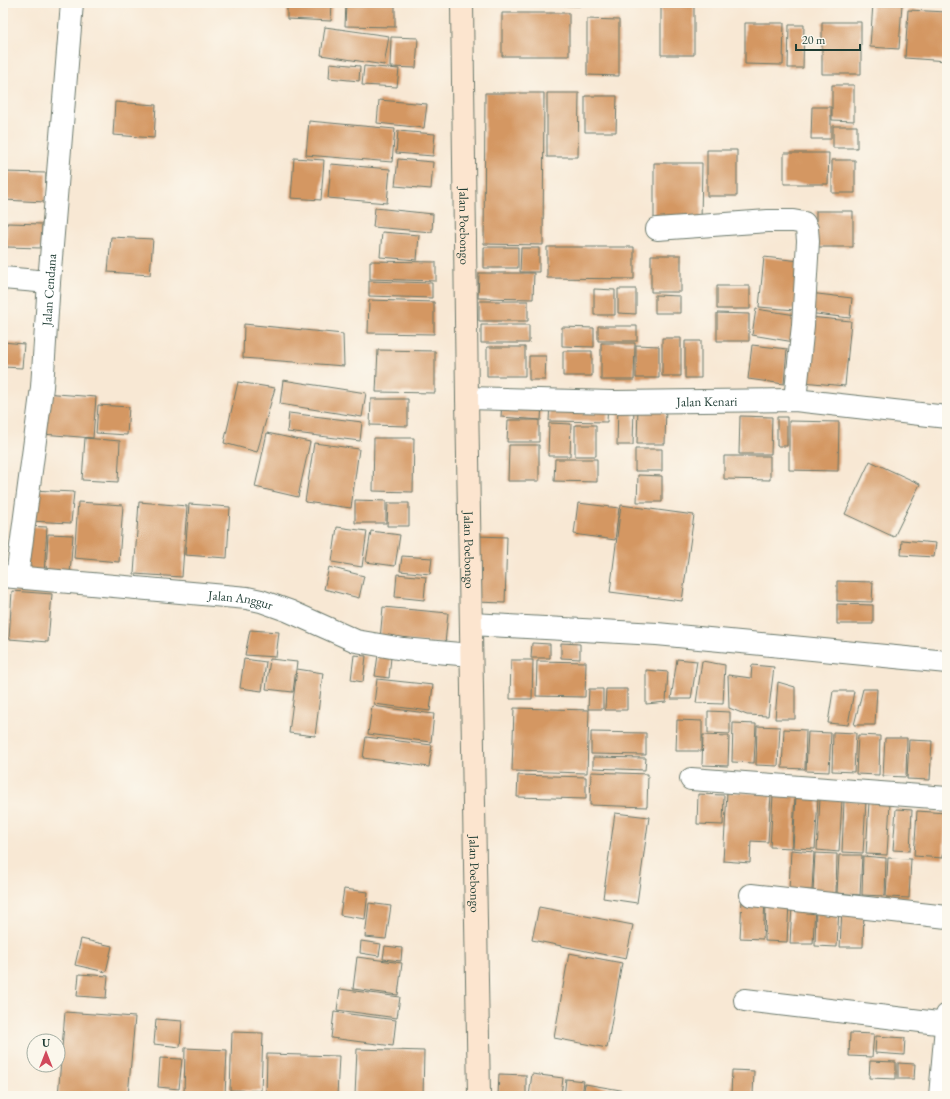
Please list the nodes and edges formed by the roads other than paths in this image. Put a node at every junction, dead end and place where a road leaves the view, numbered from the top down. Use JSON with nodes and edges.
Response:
{"nodes":[{"id":1,"x":72,"y":3,"type":"edge"},
{"id":2,"x":462,"y":3,"type":"edge"},
{"id":3,"x":657,"y":229,"type":"dead end"},
{"id":4,"x":3,"y":278,"type":"edge"},
{"id":5,"x":49,"y":282,"type":"junction"},
{"id":6,"x":467,"y":398,"type":"junction"},
{"id":7,"x":795,"y":400,"type":"junction"},
{"id":8,"x":947,"y":417,"type":"edge"},
{"id":9,"x":10,"y":576,"type":"edge"},
{"id":10,"x":471,"y":624,"type":"junction"},
{"id":11,"x":471,"y":655,"type":"junction"},
{"id":12,"x":947,"y":662,"type":"edge"},
{"id":13,"x":691,"y":779,"type":"dead end"},
{"id":14,"x":947,"y":798,"type":"edge"},
{"id":15,"x":751,"y":895,"type":"dead end"},
{"id":16,"x":947,"y":917,"type":"edge"},
{"id":17,"x":745,"y":1000,"type":"dead end"},
{"id":18,"x":946,"y":1032,"type":"edge"},
{"id":19,"x":479,"y":1096,"type":"edge"},
{"id":20,"x":940,"y":1096,"type":"edge"}],
"edges":[{"from":1,"to":5,"type":"street","name":"Jalan Cendana"},
{"from":2,"to":6,"type":"main road","name":"Jalan Poebongo"},
{"from":3,"to":7,"type":"street"},
{"from":4,"to":5,"type":"street"},
{"from":5,"to":9,"type":"street","name":"Jalan Cendana"},
{"from":6,"to":7,"type":"street","name":"Jalan Kenari"},
{"from":6,"to":10,"type":"main road","name":"Jalan Poebongo"},
{"from":7,"to":8,"type":"street","name":"Jalan Kenari"},
{"from":9,"to":11,"type":"street","name":"Jalan Anggur"},
{"from":10,"to":11,"type":"main road","name":"Jalan Poebongo"},
{"from":10,"to":12,"type":"street"},
{"from":11,"to":19,"type":"main road","name":"Jalan Poebongo"},
{"from":13,"to":14,"type":"street"},
{"from":15,"to":16,"type":"street"},
{"from":17,"to":18,"type":"street"},
{"from":18,"to":20,"type":"street"}]}
